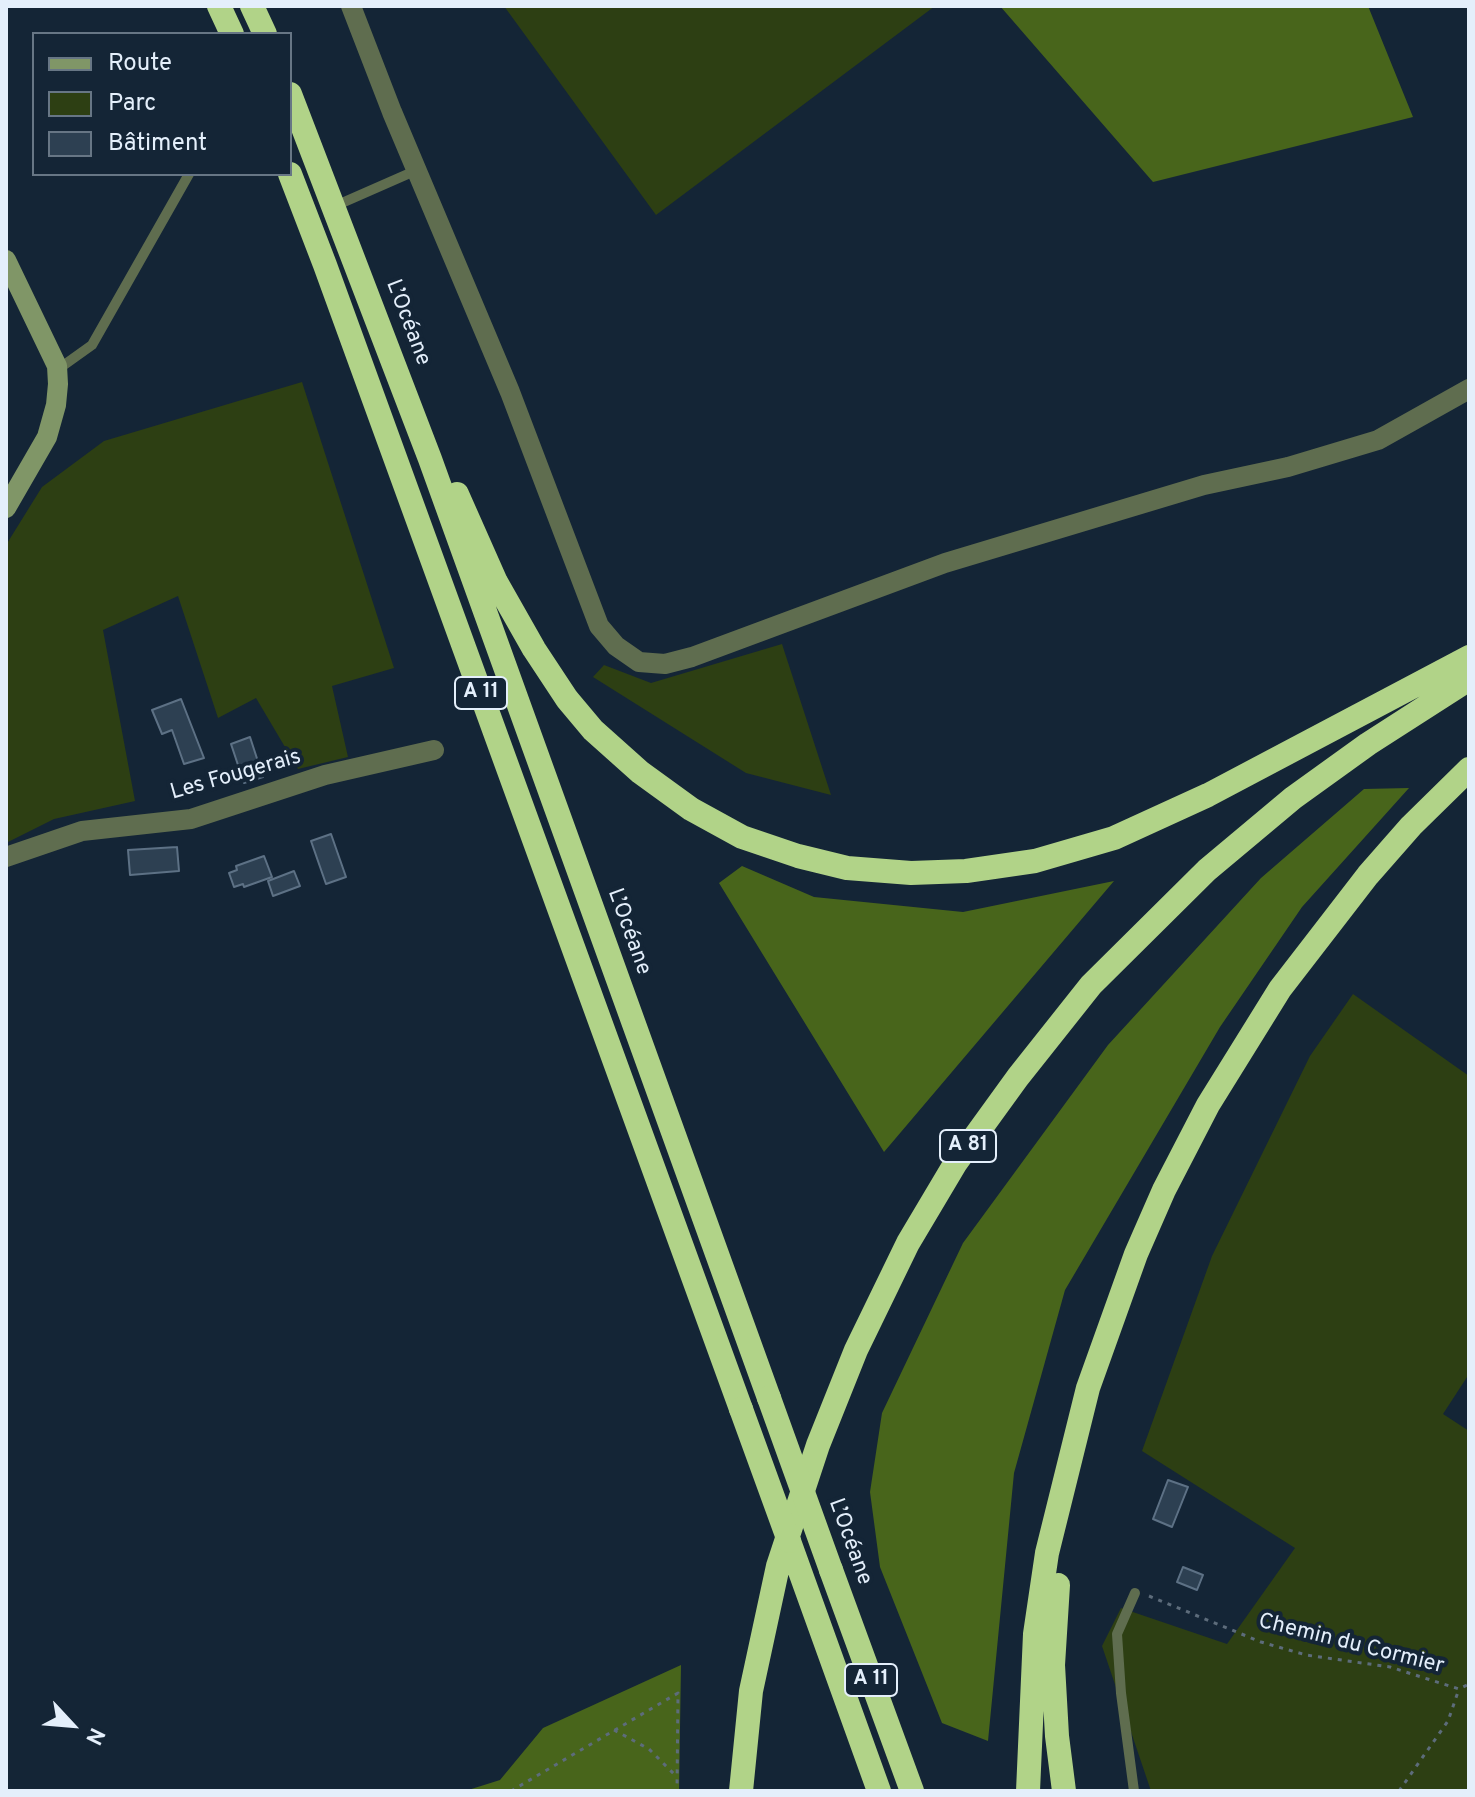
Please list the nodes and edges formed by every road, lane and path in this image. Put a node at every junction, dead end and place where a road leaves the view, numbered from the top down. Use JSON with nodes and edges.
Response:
{"nodes":[{"id":1,"x":219,"y":6,"type":"edge"},
{"id":2,"x":252,"y":6,"type":"edge"},
{"id":3,"x":351,"y":6,"type":"edge"},
{"id":4,"x":231,"y":32,"type":"edge"},
{"id":5,"x":264,"y":32,"type":"edge"},
{"id":6,"x":292,"y":99,"type":"edge"},
{"id":7,"x":417,"y":170,"type":"junction"},
{"id":8,"x":188,"y":176,"type":"edge"},
{"id":9,"x":291,"y":176,"type":"edge"},
{"id":10,"x":335,"y":206,"type":"junction"},
{"id":11,"x":6,"y":260,"type":"edge"},
{"id":12,"x":57,"y":366,"type":"junction"},
{"id":13,"x":1469,"y":389,"type":"edge"},
{"id":14,"x":430,"y":459,"type":"junction"},
{"id":15,"x":6,"y":508,"type":"edge"},
{"id":16,"x":1469,"y":657,"type":"edge"},
{"id":17,"x":1469,"y":679,"type":"edge"},
{"id":18,"x":434,"y":750,"type":"dead end"},
{"id":19,"x":1469,"y":769,"type":"edge"},
{"id":20,"x":6,"y":857,"type":"edge"},
{"id":21,"x":1074,"y":1441,"type":"junction"},
{"id":22,"x":1135,"y":1593,"type":"joint"},
{"id":23,"x":1469,"y":1684,"type":"edge"},
{"id":24,"x":1459,"y":1689,"type":"junction"},
{"id":25,"x":614,"y":1730,"type":"junction"},
{"id":26,"x":866,"y":1754,"type":"junction"},
{"id":27,"x":677,"y":1777,"type":"junction"},
{"id":28,"x":511,"y":1791,"type":"edge"},
{"id":29,"x":677,"y":1791,"type":"edge"},
{"id":30,"x":741,"y":1791,"type":"edge"},
{"id":31,"x":865,"y":1791,"type":"edge"},
{"id":32,"x":879,"y":1791,"type":"edge"},
{"id":33,"x":912,"y":1791,"type":"edge"},
{"id":34,"x":1028,"y":1791,"type":"edge"},
{"id":35,"x":1064,"y":1791,"type":"edge"},
{"id":36,"x":1134,"y":1791,"type":"edge"},
{"id":37,"x":1399,"y":1791,"type":"edge"}],
"edges":[{"from":1,"to":4,"type":"highway"},
{"from":2,"to":5,"type":"highway"},
{"from":3,"to":7,"type":"street"},
{"from":6,"to":10,"type":"highway","name":"L’Océane","number":"A 11"},
{"from":7,"to":10,"type":"lane"},
{"from":7,"to":13,"type":"street"},
{"from":8,"to":12,"type":"lane"},
{"from":9,"to":26,"type":"highway","number":"A 11","bridge":true},
{"from":10,"to":14,"type":"highway","name":"L’Océane","number":"A 11"},
{"from":11,"to":12,"type":"street"},
{"from":12,"to":15,"type":"street"},
{"from":14,"to":16,"type":"highway"},
{"from":14,"to":33,"type":"highway","name":"L’Océane","number":"A 11","bridge":true},
{"from":17,"to":30,"type":"highway","number":"A 81"},
{"from":18,"to":20,"type":"street","name":"Les Fougerais"},
{"from":19,"to":21,"type":"highway"},
{"from":21,"to":34,"type":"highway"},
{"from":21,"to":35,"type":"highway"},
{"from":22,"to":24,"type":"path","name":"Chemin du Cormier"},
{"from":22,"to":36,"type":"lane"},
{"from":23,"to":24,"type":"path","name":"Chemin du Cormier"},
{"from":24,"to":37,"type":"path"},
{"from":25,"to":27,"type":"path"},
{"from":25,"to":27,"type":"path"},
{"from":25,"to":28,"type":"path"},
{"from":26,"to":31,"type":"highway"},
{"from":26,"to":32,"type":"highway","number":"A 11"},
{"from":27,"to":29,"type":"path"}]}
